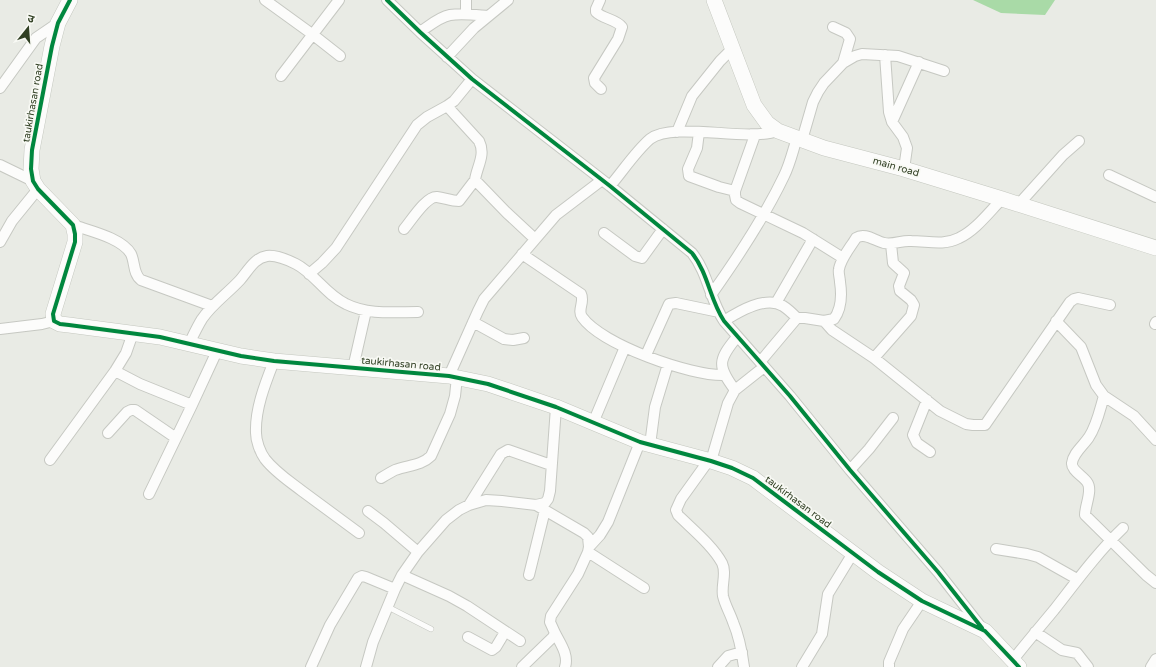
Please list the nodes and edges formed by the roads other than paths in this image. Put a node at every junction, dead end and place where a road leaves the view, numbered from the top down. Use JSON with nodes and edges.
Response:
{"nodes":[{"id":1,"x":70,"y":0,"type":"edge"},
{"id":2,"x":265,"y":0,"type":"edge"},
{"id":3,"x":339,"y":0,"type":"edge"},
{"id":4,"x":387,"y":0,"type":"edge"},
{"id":5,"x":466,"y":0,"type":"edge"},
{"id":6,"x":508,"y":0,"type":"edge"},
{"id":7,"x":600,"y":0,"type":"edge"},
{"id":8,"x":714,"y":0,"type":"edge"},
{"id":9,"x":466,"y":14,"type":"junction"},
{"id":10,"x":488,"y":16,"type":"junction"},
{"id":11,"x":58,"y":23,"type":"junction"},
{"id":12,"x":833,"y":27,"type":"dead end"},
{"id":13,"x":420,"y":32,"type":"junction"},
{"id":14,"x":312,"y":34,"type":"junction"},
{"id":15,"x":733,"y":48,"type":"junction"},
{"id":16,"x":885,"y":55,"type":"junction"},
{"id":17,"x":340,"y":56,"type":"dead end"},
{"id":18,"x":447,"y":56,"type":"junction"},
{"id":19,"x":919,"y":62,"type":"junction"},
{"id":20,"x":842,"y":63,"type":"junction"},
{"id":21,"x":944,"y":71,"type":"dead end"},
{"id":22,"x":281,"y":76,"type":"dead end"},
{"id":23,"x":472,"y":79,"type":"junction"},
{"id":24,"x":0,"y":88,"type":"edge"},
{"id":25,"x":601,"y":89,"type":"dead end"},
{"id":26,"x":447,"y":106,"type":"junction"},
{"id":27,"x":892,"y":122,"type":"junction"},
{"id":28,"x":778,"y":131,"type":"junction"},
{"id":29,"x":677,"y":132,"type":"junction"},
{"id":30,"x":699,"y":132,"type":"junction"},
{"id":31,"x":755,"y":135,"type":"junction"},
{"id":32,"x":800,"y":139,"type":"junction"},
{"id":33,"x":1079,"y":141,"type":"dead end"},
{"id":34,"x":0,"y":165,"type":"edge"},
{"id":35,"x":904,"y":170,"type":"junction"},
{"id":36,"x":1109,"y":174,"type":"dead end"},
{"id":37,"x":475,"y":180,"type":"junction"},
{"id":38,"x":602,"y":180,"type":"junction"},
{"id":39,"x":35,"y":185,"type":"junction"},
{"id":40,"x":610,"y":186,"type":"junction"},
{"id":41,"x":735,"y":191,"type":"junction"},
{"id":42,"x":1156,"y":197,"type":"edge"},
{"id":43,"x":1002,"y":199,"type":"junction"},
{"id":44,"x":1019,"y":204,"type":"junction"},
{"id":45,"x":763,"y":215,"type":"junction"},
{"id":46,"x":73,"y":225,"type":"junction"},
{"id":47,"x":404,"y":229,"type":"dead end"},
{"id":48,"x":663,"y":229,"type":"junction"},
{"id":49,"x":604,"y":233,"type":"dead end"},
{"id":50,"x":535,"y":239,"type":"junction"},
{"id":51,"x":814,"y":239,"type":"junction"},
{"id":52,"x":0,"y":242,"type":"edge"},
{"id":53,"x":891,"y":244,"type":"junction"},
{"id":54,"x":1156,"y":248,"type":"edge"},
{"id":55,"x":522,"y":254,"type":"junction"},
{"id":56,"x":843,"y":258,"type":"junction"},
{"id":57,"x":309,"y":274,"type":"junction"},
{"id":58,"x":711,"y":295,"type":"junction"},
{"id":59,"x":776,"y":303,"type":"junction"},
{"id":60,"x":1110,"y":305,"type":"dead end"},
{"id":61,"x":212,"y":306,"type":"junction"},
{"id":62,"x":366,"y":311,"type":"junction"},
{"id":63,"x":418,"y":312,"type":"dead end"},
{"id":64,"x":721,"y":317,"type":"junction"},
{"id":65,"x":797,"y":318,"type":"junction"},
{"id":66,"x":54,"y":321,"type":"junction"},
{"id":67,"x":824,"y":321,"type":"junction"},
{"id":68,"x":473,"y":322,"type":"junction"},
{"id":69,"x":1056,"y":322,"type":"junction"},
{"id":70,"x":0,"y":329,"type":"edge"},
{"id":71,"x":133,"y":333,"type":"junction"},
{"id":72,"x":737,"y":337,"type":"junction"},
{"id":73,"x":524,"y":338,"type":"dead end"},
{"id":74,"x":189,"y":344,"type":"junction"},
{"id":75,"x":625,"y":347,"type":"junction"},
{"id":76,"x":217,"y":351,"type":"junction"},
{"id":77,"x":646,"y":355,"type":"junction"},
{"id":78,"x":874,"y":358,"type":"junction"},
{"id":79,"x":274,"y":362,"type":"junction"},
{"id":80,"x":668,"y":364,"type":"junction"},
{"id":81,"x":762,"y":364,"type":"junction"},
{"id":82,"x":353,"y":368,"type":"junction"},
{"id":83,"x":115,"y":371,"type":"junction"},
{"id":84,"x":724,"y":375,"type":"junction"},
{"id":85,"x":453,"y":377,"type":"junction"},
{"id":86,"x":735,"y":390,"type":"junction"},
{"id":87,"x":1104,"y":396,"type":"junction"},
{"id":88,"x":927,"y":400,"type":"junction"},
{"id":89,"x":192,"y":405,"type":"junction"},
{"id":90,"x":556,"y":407,"type":"junction"},
{"id":91,"x":893,"y":418,"type":"dead end"},
{"id":92,"x":593,"y":423,"type":"junction"},
{"id":93,"x":108,"y":433,"type":"dead end"},
{"id":94,"x":176,"y":438,"type":"junction"},
{"id":95,"x":1156,"y":440,"type":"edge"},
{"id":96,"x":645,"y":443,"type":"junction"},
{"id":97,"x":930,"y":452,"type":"dead end"},
{"id":98,"x":50,"y":460,"type":"dead end"},
{"id":99,"x":710,"y":461,"type":"junction"},
{"id":100,"x":551,"y":465,"type":"junction"},
{"id":101,"x":850,"y":470,"type":"junction"},
{"id":102,"x":382,"y":478,"type":"dead end"},
{"id":103,"x":149,"y":494,"type":"dead end"},
{"id":104,"x":469,"y":505,"type":"junction"},
{"id":105,"x":536,"y":505,"type":"junction"},
{"id":106,"x":545,"y":510,"type":"junction"},
{"id":107,"x":368,"y":511,"type":"dead end"},
{"id":108,"x":1123,"y":528,"type":"dead end"},
{"id":109,"x":359,"y":533,"type":"dead end"},
{"id":110,"x":1110,"y":541,"type":"junction"},
{"id":111,"x":996,"y":549,"type":"dead end"},
{"id":112,"x":589,"y":550,"type":"junction"},
{"id":113,"x":418,"y":552,"type":"junction"},
{"id":114,"x":853,"y":553,"type":"junction"},
{"id":115,"x":402,"y":575,"type":"junction"},
{"id":116,"x":529,"y":575,"type":"dead end"},
{"id":117,"x":1077,"y":579,"type":"junction"},
{"id":118,"x":1156,"y":583,"type":"edge"},
{"id":119,"x":644,"y":588,"type":"dead end"},
{"id":120,"x":395,"y":589,"type":"junction"},
{"id":121,"x":922,"y":600,"type":"junction"},
{"id":122,"x":388,"y":607,"type":"junction"},
{"id":123,"x":431,"y":629,"type":"dead end"},
{"id":124,"x":985,"y":631,"type":"junction"},
{"id":125,"x":505,"y":632,"type":"junction"},
{"id":126,"x":1035,"y":632,"type":"junction"},
{"id":127,"x":555,"y":633,"type":"junction"},
{"id":128,"x":468,"y":637,"type":"dead end"},
{"id":129,"x":520,"y":641,"type":"dead end"},
{"id":130,"x":742,"y":652,"type":"junction"},
{"id":131,"x":1156,"y":659,"type":"edge"},
{"id":132,"x":1016,"y":663,"type":"edge"},
{"id":133,"x":311,"y":667,"type":"edge"},
{"id":134,"x":366,"y":667,"type":"edge"},
{"id":135,"x":522,"y":667,"type":"edge"},
{"id":136,"x":566,"y":667,"type":"edge"},
{"id":137,"x":718,"y":667,"type":"edge"},
{"id":138,"x":744,"y":667,"type":"edge"},
{"id":139,"x":802,"y":667,"type":"edge"},
{"id":140,"x":889,"y":667,"type":"edge"},
{"id":141,"x":1088,"y":667,"type":"edge"},
{"id":142,"x":1151,"y":667,"type":"edge"}],
"edges":[{"from":1,"to":11,"type":"street","name":"taukirhasan road"},
{"from":2,"to":14,"type":"street"},
{"from":3,"to":14,"type":"street"},
{"from":4,"to":13,"type":"street"},
{"from":5,"to":9,"type":"street"},
{"from":6,"to":10,"type":"street"},
{"from":7,"to":25,"type":"street"},
{"from":8,"to":15,"type":"street","name":"main road"},
{"from":9,"to":10,"type":"street"},
{"from":9,"to":13,"type":"street"},
{"from":10,"to":18,"type":"street"},
{"from":11,"to":24,"type":"street"},
{"from":11,"to":39,"type":"street","name":"taukirhasan road"},
{"from":12,"to":20,"type":"street"},
{"from":13,"to":18,"type":"street"},
{"from":14,"to":17,"type":"street"},
{"from":14,"to":22,"type":"street"},
{"from":15,"to":28,"type":"street","name":"main road"},
{"from":15,"to":29,"type":"street"},
{"from":16,"to":19,"type":"street"},
{"from":16,"to":20,"type":"street"},
{"from":16,"to":27,"type":"street"},
{"from":18,"to":23,"type":"street"},
{"from":19,"to":21,"type":"street"},
{"from":19,"to":27,"type":"street"},
{"from":20,"to":32,"type":"street"},
{"from":23,"to":26,"type":"street"},
{"from":23,"to":38,"type":"street"},
{"from":26,"to":37,"type":"street"},
{"from":26,"to":57,"type":"street"},
{"from":27,"to":35,"type":"street"},
{"from":28,"to":31,"type":"street"},
{"from":28,"to":32,"type":"street","name":"main road"},
{"from":29,"to":30,"type":"street"},
{"from":29,"to":40,"type":"street"},
{"from":30,"to":31,"type":"street"},
{"from":30,"to":41,"type":"street"},
{"from":31,"to":41,"type":"street"},
{"from":32,"to":35,"type":"street","name":"main road"},
{"from":32,"to":45,"type":"street"},
{"from":33,"to":44,"type":"street"},
{"from":34,"to":39,"type":"street"},
{"from":35,"to":43,"type":"street","name":"main road"},
{"from":36,"to":42,"type":"street"},
{"from":37,"to":47,"type":"street"},
{"from":37,"to":50,"type":"street"},
{"from":38,"to":40,"type":"street"},
{"from":38,"to":50,"type":"street"},
{"from":39,"to":46,"type":"street"},
{"from":39,"to":52,"type":"street"},
{"from":40,"to":48,"type":"street"},
{"from":41,"to":45,"type":"street"},
{"from":43,"to":44,"type":"street","name":"main road"},
{"from":43,"to":53,"type":"street"},
{"from":44,"to":54,"type":"street","name":"main road"},
{"from":45,"to":51,"type":"street"},
{"from":45,"to":58,"type":"street"},
{"from":46,"to":61,"type":"street"},
{"from":46,"to":66,"type":"street"},
{"from":48,"to":49,"type":"street"},
{"from":48,"to":58,"type":"street"},
{"from":50,"to":55,"type":"street"},
{"from":51,"to":56,"type":"street"},
{"from":51,"to":59,"type":"street"},
{"from":53,"to":56,"type":"street"},
{"from":53,"to":78,"type":"street"},
{"from":55,"to":68,"type":"street"},
{"from":55,"to":75,"type":"street"},
{"from":56,"to":67,"type":"street"},
{"from":57,"to":61,"type":"street"},
{"from":57,"to":62,"type":"street"},
{"from":58,"to":64,"type":"street"},
{"from":59,"to":64,"type":"street"},
{"from":59,"to":65,"type":"street"},
{"from":60,"to":69,"type":"street"},
{"from":61,"to":74,"type":"street"},
{"from":62,"to":63,"type":"street"},
{"from":62,"to":82,"type":"street"},
{"from":64,"to":72,"type":"street"},
{"from":64,"to":77,"type":"street"},
{"from":65,"to":67,"type":"street"},
{"from":65,"to":81,"type":"street"},
{"from":66,"to":70,"type":"street"},
{"from":66,"to":71,"type":"street","name":"taukirhasan road"},
{"from":67,"to":78,"type":"street"},
{"from":68,"to":73,"type":"street"},
{"from":68,"to":85,"type":"street"},
{"from":69,"to":87,"type":"street"},
{"from":69,"to":88,"type":"street"},
{"from":71,"to":74,"type":"street","name":"taukirhasan road"},
{"from":71,"to":83,"type":"street"},
{"from":72,"to":81,"type":"street"},
{"from":72,"to":84,"type":"street"},
{"from":74,"to":76,"type":"street","name":"taukirhasan road"},
{"from":75,"to":77,"type":"street"},
{"from":75,"to":92,"type":"street"},
{"from":76,"to":79,"type":"street","name":"taukirhasan road"},
{"from":76,"to":89,"type":"street"},
{"from":77,"to":80,"type":"street"},
{"from":78,"to":88,"type":"street"},
{"from":79,"to":82,"type":"street","name":"taukirhasan road"},
{"from":79,"to":109,"type":"street"},
{"from":80,"to":84,"type":"street"},
{"from":80,"to":96,"type":"street"},
{"from":81,"to":86,"type":"street"},
{"from":81,"to":101,"type":"street"},
{"from":82,"to":85,"type":"street","name":"taukirhasan road"},
{"from":83,"to":89,"type":"street"},
{"from":83,"to":98,"type":"street"},
{"from":84,"to":86,"type":"street"},
{"from":85,"to":90,"type":"street","name":"taukirhasan road"},
{"from":85,"to":102,"type":"street"},
{"from":86,"to":99,"type":"street"},
{"from":87,"to":95,"type":"street"},
{"from":87,"to":110,"type":"street"},
{"from":88,"to":97,"type":"street"},
{"from":89,"to":94,"type":"street"},
{"from":90,"to":92,"type":"street","name":"taukirhasan road"},
{"from":90,"to":100,"type":"street"},
{"from":91,"to":101,"type":"street"},
{"from":92,"to":96,"type":"street","name":"taukirhasan road"},
{"from":93,"to":94,"type":"street"},
{"from":94,"to":103,"type":"street"},
{"from":96,"to":99,"type":"street","name":"taukirhasan road"},
{"from":96,"to":112,"type":"street"},
{"from":99,"to":114,"type":"street","name":"taukirhasan road"},
{"from":99,"to":130,"type":"street"},
{"from":100,"to":104,"type":"street"},
{"from":100,"to":105,"type":"street"},
{"from":101,"to":124,"type":"street"},
{"from":104,"to":105,"type":"street"},
{"from":104,"to":113,"type":"street"},
{"from":105,"to":106,"type":"street"},
{"from":106,"to":112,"type":"street"},
{"from":106,"to":116,"type":"street"},
{"from":107,"to":113,"type":"street"},
{"from":108,"to":110,"type":"street"},
{"from":110,"to":117,"type":"street"},
{"from":110,"to":118,"type":"street"},
{"from":111,"to":117,"type":"street"},
{"from":112,"to":119,"type":"street"},
{"from":112,"to":127,"type":"street"},
{"from":113,"to":115,"type":"street"},
{"from":114,"to":121,"type":"street","name":"taukirhasan road"},
{"from":114,"to":139,"type":"street"},
{"from":115,"to":120,"type":"street"},
{"from":115,"to":125,"type":"street"},
{"from":117,"to":126,"type":"street"},
{"from":120,"to":122,"type":"street"},
{"from":120,"to":133,"type":"street"},
{"from":121,"to":124,"type":"street","name":"taukirhasan road"},
{"from":121,"to":140,"type":"street"},
{"from":122,"to":123,"type":"lane"},
{"from":122,"to":134,"type":"street"},
{"from":124,"to":132,"type":"street","name":"taukirhasan road"},
{"from":125,"to":128,"type":"street"},
{"from":125,"to":129,"type":"street"},
{"from":126,"to":132,"type":"street"},
{"from":126,"to":141,"type":"street"},
{"from":127,"to":135,"type":"street"},
{"from":127,"to":136,"type":"street"},
{"from":130,"to":137,"type":"street"},
{"from":130,"to":138,"type":"street"},
{"from":131,"to":142,"type":"street"}]}
